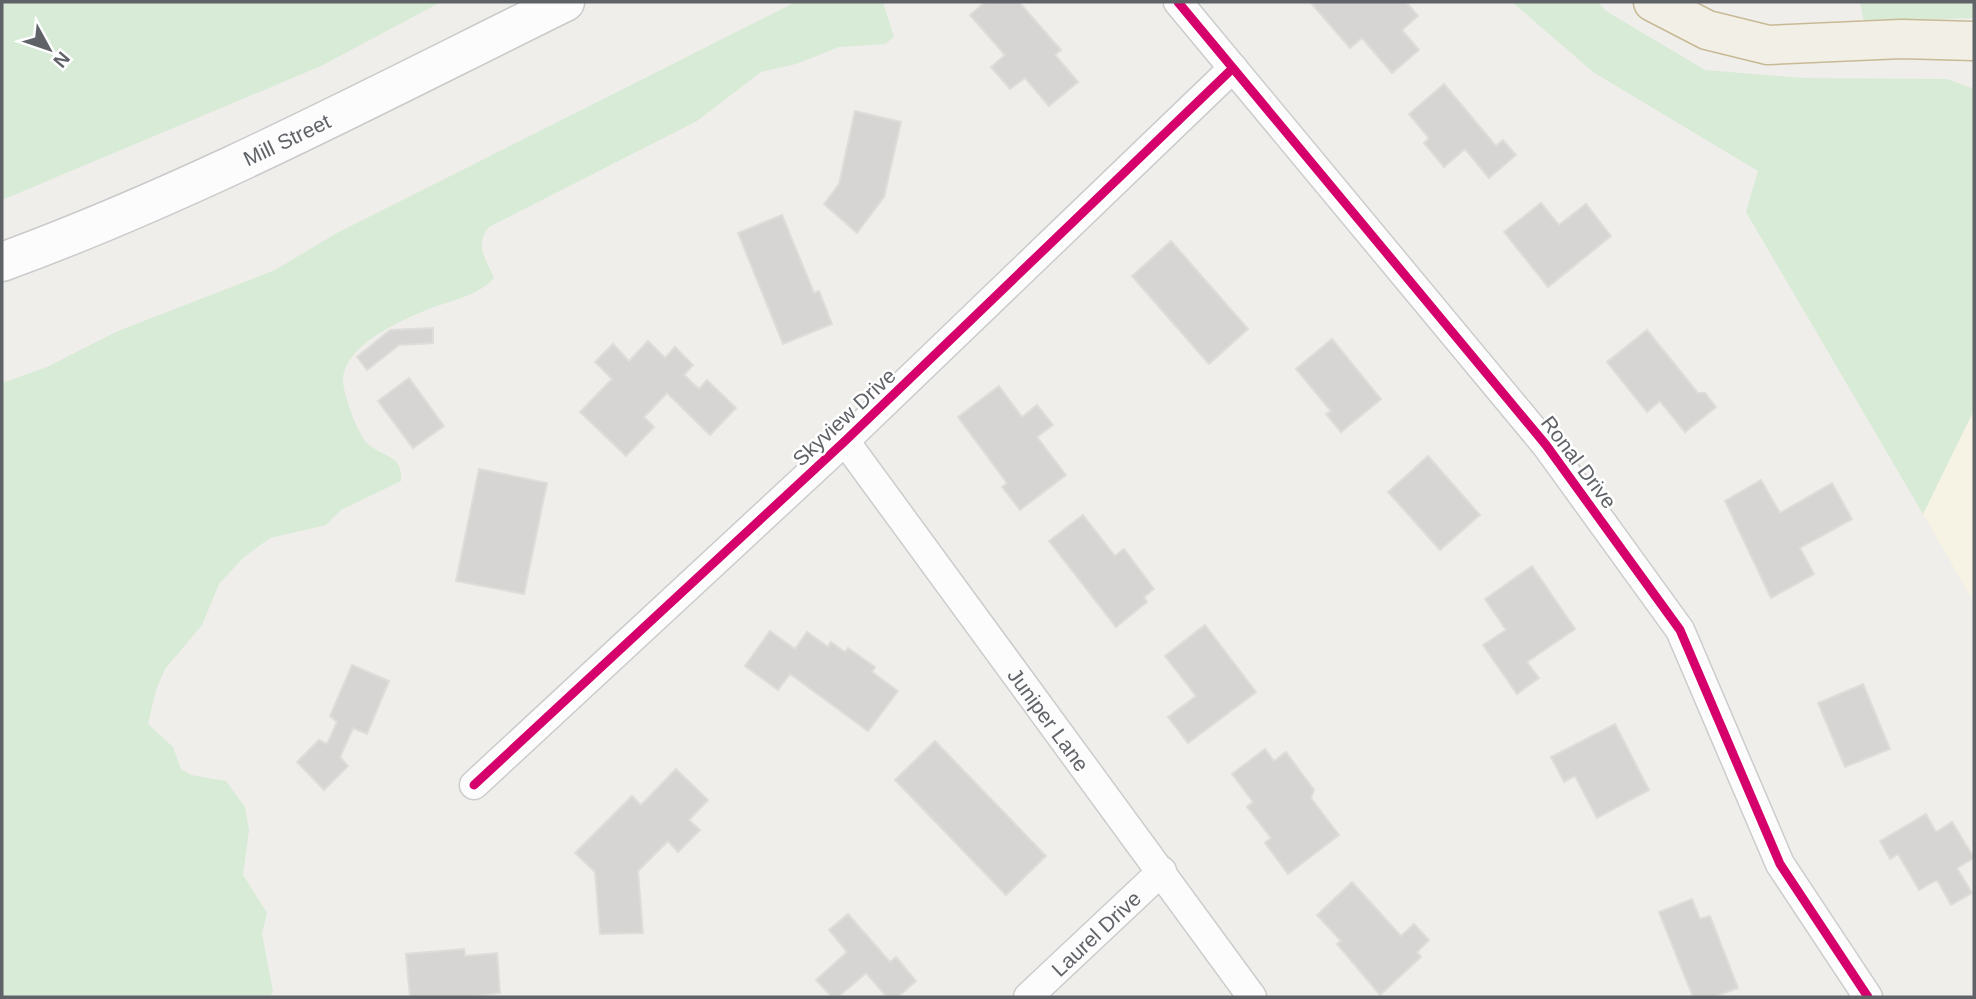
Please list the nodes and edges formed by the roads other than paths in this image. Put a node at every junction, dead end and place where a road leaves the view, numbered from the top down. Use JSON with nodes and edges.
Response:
{"nodes":[{"id":1,"x":565,"y":2,"type":"edge"},
{"id":2,"x":1178,"y":2,"type":"edge"},
{"id":3,"x":1653,"y":2,"type":"edge"},
{"id":4,"x":1974,"y":41,"type":"edge"},
{"id":5,"x":1233,"y":68,"type":"junction"},
{"id":6,"x":2,"y":262,"type":"edge"},
{"id":7,"x":845,"y":441,"type":"junction"},
{"id":8,"x":474,"y":785,"type":"dead end"},
{"id":9,"x":1162,"y":871,"type":"junction"},
{"id":10,"x":1028,"y":997,"type":"edge"},
{"id":11,"x":1252,"y":997,"type":"edge"},
{"id":12,"x":1868,"y":997,"type":"edge"}],
"edges":[{"from":1,"to":6,"type":"main road","name":"Mill Street"},
{"from":2,"to":5,"type":"street","name":"Ronal Drive"},
{"from":3,"to":4,"type":"highway"},
{"from":5,"to":7,"type":"street","name":"Skyview Drive"},
{"from":5,"to":12,"type":"street","name":"Ronal Drive"},
{"from":7,"to":8,"type":"street","name":"Skyview Drive"},
{"from":7,"to":9,"type":"street","name":"Juniper Lane"},
{"from":9,"to":10,"type":"street","name":"Laurel Drive"},
{"from":9,"to":11,"type":"street","name":"Juniper Lane"}]}
